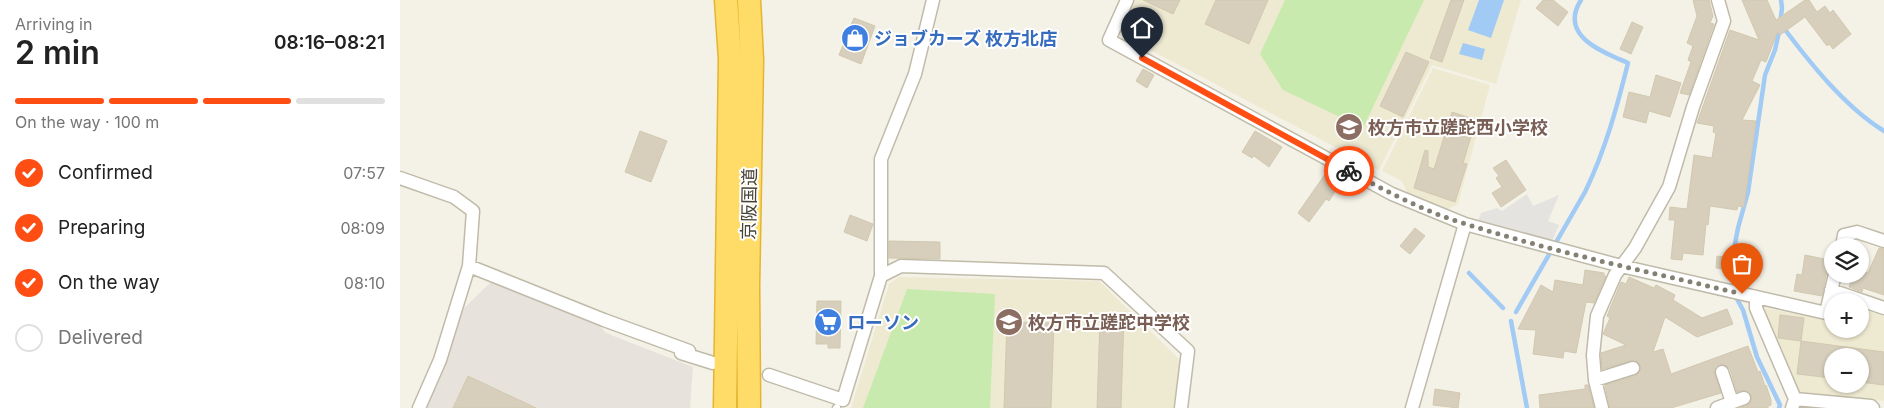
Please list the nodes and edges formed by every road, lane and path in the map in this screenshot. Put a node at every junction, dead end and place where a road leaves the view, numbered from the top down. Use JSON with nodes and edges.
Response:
{"nodes":[{"id":1,"x":726,"y":0,"type":"edge"},
{"id":2,"x":749,"y":0,"type":"edge"},
{"id":3,"x":933,"y":0,"type":"edge"},
{"id":4,"x":1127,"y":0,"type":"edge"},
{"id":5,"x":1718,"y":0,"type":"edge"},
{"id":6,"x":400,"y":178,"type":"edge"},
{"id":7,"x":1465,"y":224,"type":"junction"},
{"id":8,"x":1843,"y":238,"type":"edge"},
{"id":9,"x":1884,"y":241,"type":"edge"},
{"id":10,"x":469,"y":266,"type":"junction"},
{"id":11,"x":1621,"y":266,"type":"junction"},
{"id":12,"x":881,"y":276,"type":"junction"},
{"id":13,"x":1833,"y":283,"type":"edge"},
{"id":14,"x":727,"y":288,"type":"junction"},
{"id":15,"x":1831,"y":290,"type":"junction"},
{"id":16,"x":1756,"y":297,"type":"junction"},
{"id":17,"x":1884,"y":308,"type":"edge"},
{"id":18,"x":604,"y":320,"type":"junction"},
{"id":19,"x":689,"y":351,"type":"dead end"},
{"id":20,"x":713,"y":364,"type":"junction"},
{"id":21,"x":1633,"y":368,"type":"dead end"},
{"id":22,"x":1722,"y":372,"type":"dead end"},
{"id":23,"x":760,"y":376,"type":"junction"},
{"id":24,"x":1595,"y":380,"type":"junction"},
{"id":25,"x":1744,"y":398,"type":"dead end"},
{"id":26,"x":1732,"y":402,"type":"junction"},
{"id":27,"x":1793,"y":403,"type":"edge"},
{"id":28,"x":839,"y":405,"type":"edge"},
{"id":29,"x":419,"y":408,"type":"edge"},
{"id":30,"x":711,"y":408,"type":"edge"},
{"id":31,"x":726,"y":408,"type":"edge"},
{"id":32,"x":750,"y":408,"type":"edge"},
{"id":33,"x":1181,"y":408,"type":"edge"},
{"id":34,"x":1412,"y":408,"type":"edge"},
{"id":35,"x":1602,"y":408,"type":"edge"},
{"id":36,"x":1717,"y":408,"type":"edge"},
{"id":37,"x":1873,"y":408,"type":"edge"}],
"edges":[{"from":1,"to":14,"type":"highway","name":"京阪国道"},
{"from":2,"to":23,"type":"highway","name":"京阪国道"},
{"from":3,"to":12,"type":"street"},
{"from":4,"to":7,"type":"street"},
{"from":5,"to":11,"type":"street"},
{"from":6,"to":10,"type":"street"},
{"from":7,"to":11,"type":"street"},
{"from":7,"to":34,"type":"street"},
{"from":8,"to":9,"type":"street"},
{"from":10,"to":18,"type":"street"},
{"from":10,"to":29,"type":"street"},
{"from":11,"to":16,"type":"street"},
{"from":11,"to":24,"type":"street"},
{"from":12,"to":28,"type":"street"},
{"from":12,"to":33,"type":"street"},
{"from":13,"to":15,"type":"street"},
{"from":14,"to":20,"type":"highway"},
{"from":14,"to":31,"type":"highway","name":"京阪国道"},
{"from":15,"to":16,"type":"street"},
{"from":15,"to":17,"type":"street"},
{"from":16,"to":27,"type":"street"},
{"from":18,"to":19,"type":"street"},
{"from":18,"to":20,"type":"street"},
{"from":20,"to":30,"type":"highway"},
{"from":21,"to":24,"type":"street"},
{"from":22,"to":26,"type":"street"},
{"from":23,"to":28,"type":"street"},
{"from":23,"to":28,"type":"street"},
{"from":23,"to":32,"type":"highway","name":"京阪国道"},
{"from":24,"to":35,"type":"street"},
{"from":25,"to":26,"type":"street"},
{"from":26,"to":36,"type":"street"},
{"from":27,"to":37,"type":"street"}]}
